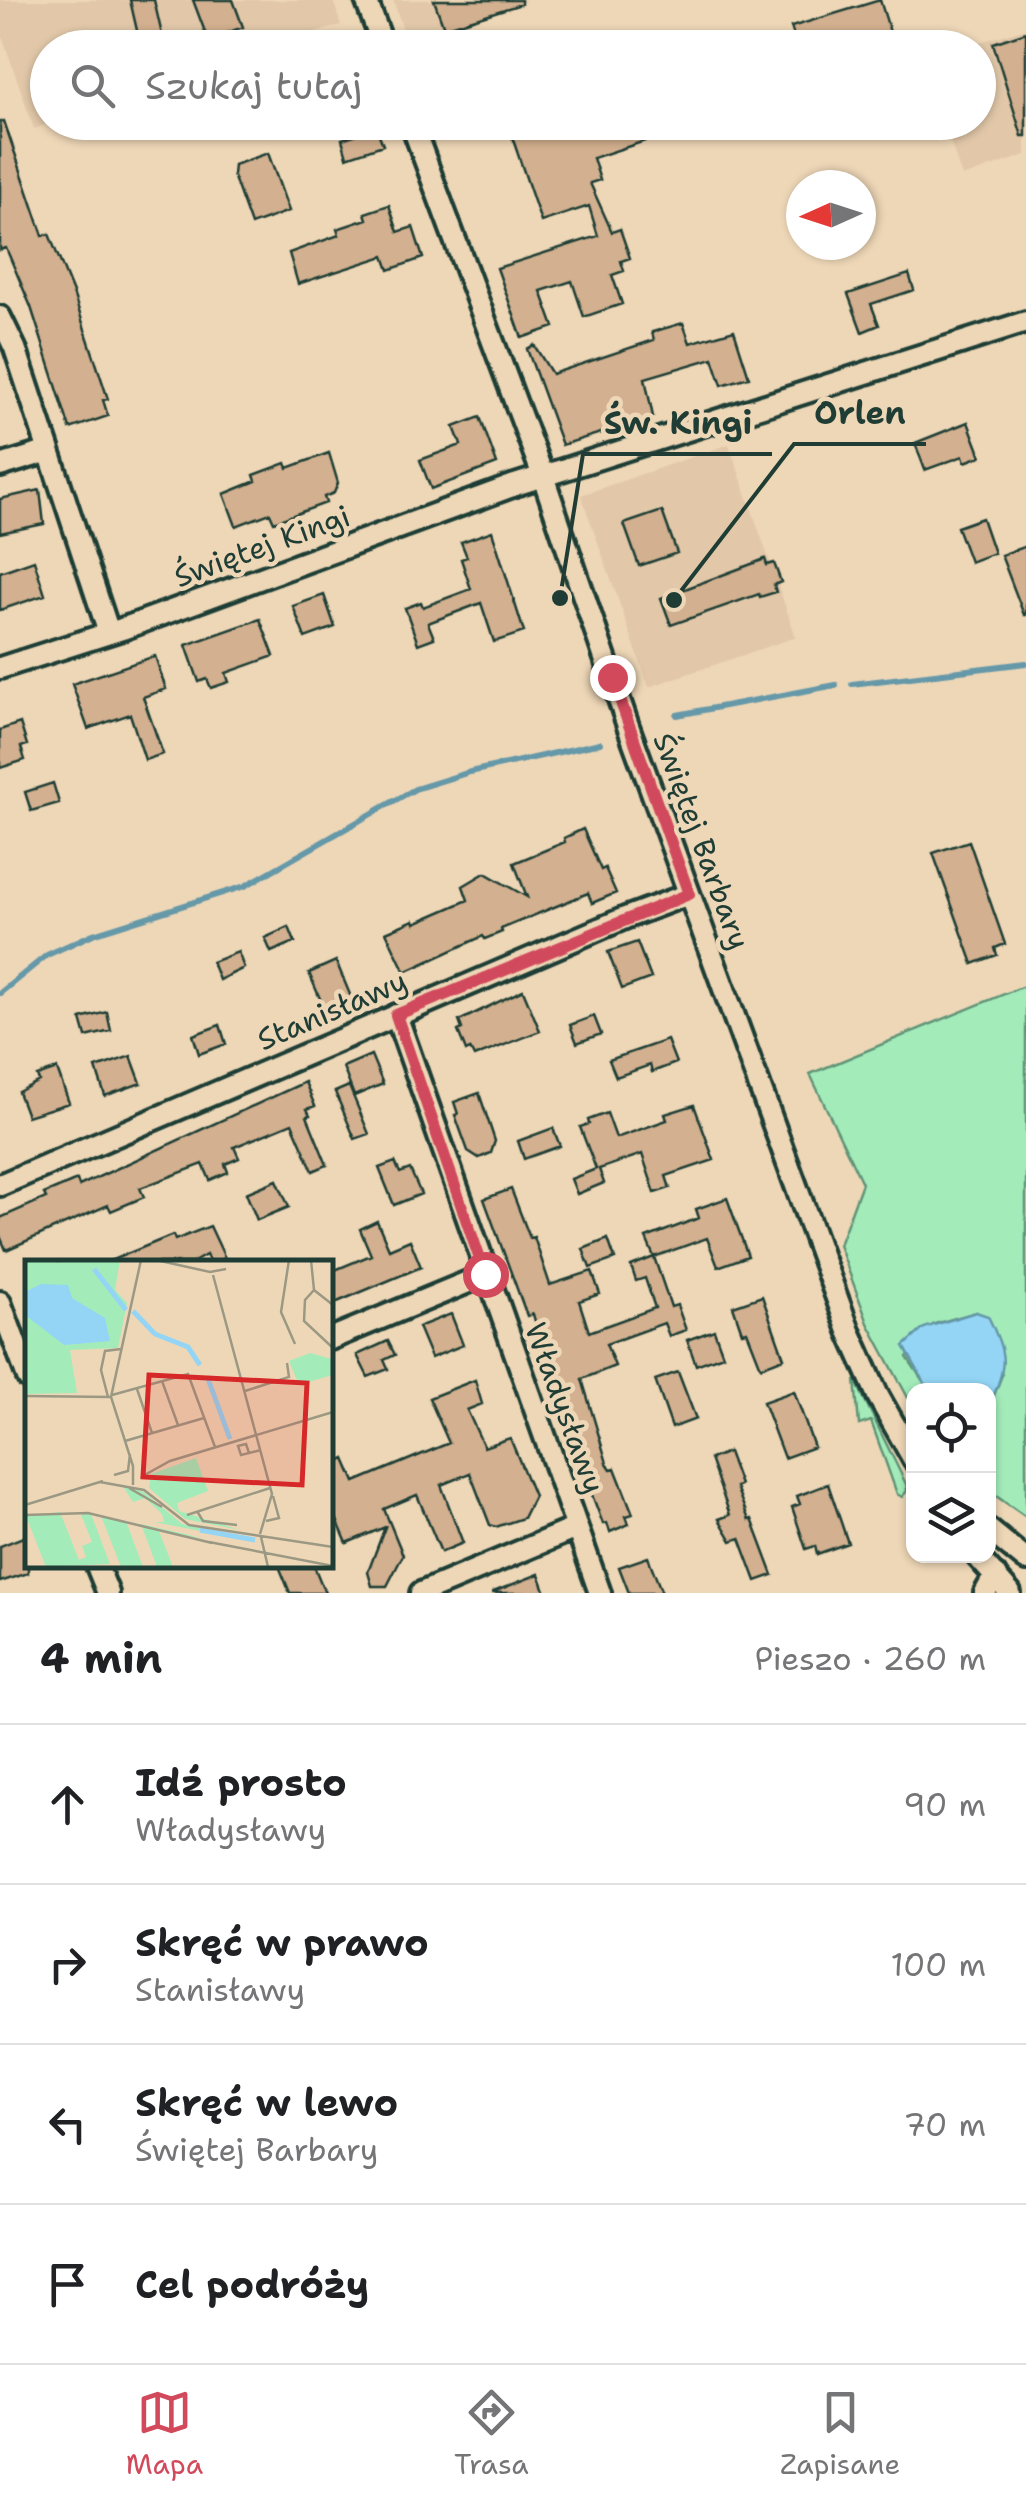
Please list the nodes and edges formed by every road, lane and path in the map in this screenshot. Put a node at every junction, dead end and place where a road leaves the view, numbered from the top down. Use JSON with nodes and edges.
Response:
{"nodes":[{"id":1,"x":366,"y":0,"type":"edge"},
{"id":2,"x":377,"y":30,"type":"edge"},
{"id":3,"x":418,"y":140,"type":"edge"},
{"id":4,"x":0,"y":317,"type":"edge"},
{"id":5,"x":1026,"y":322,"type":"edge"},
{"id":6,"x":50,"y":451,"type":"junction"},
{"id":7,"x":0,"y":466,"type":"edge"},
{"id":8,"x":543,"y":476,"type":"junction"},
{"id":9,"x":109,"y":633,"type":"junction"},
{"id":10,"x":0,"y":668,"type":"edge"},
{"id":11,"x":689,"y":894,"type":"junction"},
{"id":12,"x":396,"y":1015,"type":"junction"},
{"id":13,"x":0,"y":1185,"type":"edge"},
{"id":14,"x":485,"y":1274,"type":"junction"},
{"id":15,"x":0,"y":1302,"type":"edge"},
{"id":16,"x":332,"y":1338,"type":"edge"},
{"id":17,"x":25,"y":1370,"type":"edge"},
{"id":18,"x":906,"y":1446,"type":"edge"},
{"id":19,"x":576,"y":1528,"type":"junction"},
{"id":20,"x":996,"y":1536,"type":"edge"},
{"id":21,"x":1026,"y":1560,"type":"edge"},
{"id":22,"x":99,"y":1568,"type":"edge"},
{"id":23,"x":990,"y":1584,"type":"edge"},
{"id":24,"x":108,"y":1593,"type":"edge"},
{"id":25,"x":421,"y":1593,"type":"edge"},
{"id":26,"x":600,"y":1593,"type":"edge"},
{"id":27,"x":1010,"y":1593,"type":"edge"}],
"edges":[{"from":1,"to":2,"type":"street"},
{"from":3,"to":8,"type":"street","name":"Świętej Barbary"},
{"from":4,"to":6,"type":"street"},
{"from":5,"to":8,"type":"street","name":"Świętej Kingi"},
{"from":6,"to":7,"type":"street"},
{"from":6,"to":9,"type":"street"},
{"from":8,"to":9,"type":"street","name":"Świętej Kingi"},
{"from":8,"to":11,"type":"street","name":"Świętej Barbary"},
{"from":9,"to":10,"type":"street","name":"Świętej Kingi"},
{"from":11,"to":12,"type":"street","name":"Stanisławy"},
{"from":11,"to":18,"type":"street","name":"Świętej Barbary"},
{"from":12,"to":13,"type":"street","name":"Stanisławy"},
{"from":12,"to":14,"type":"street","name":"Władysławy"},
{"from":14,"to":16,"type":"street"},
{"from":14,"to":19,"type":"street","name":"Władysławy"},
{"from":15,"to":17,"type":"street"},
{"from":19,"to":25,"type":"street"},
{"from":19,"to":26,"type":"street","name":"Władysławy"},
{"from":20,"to":21,"type":"street"},
{"from":22,"to":24,"type":"street"},
{"from":23,"to":27,"type":"street"}]}
